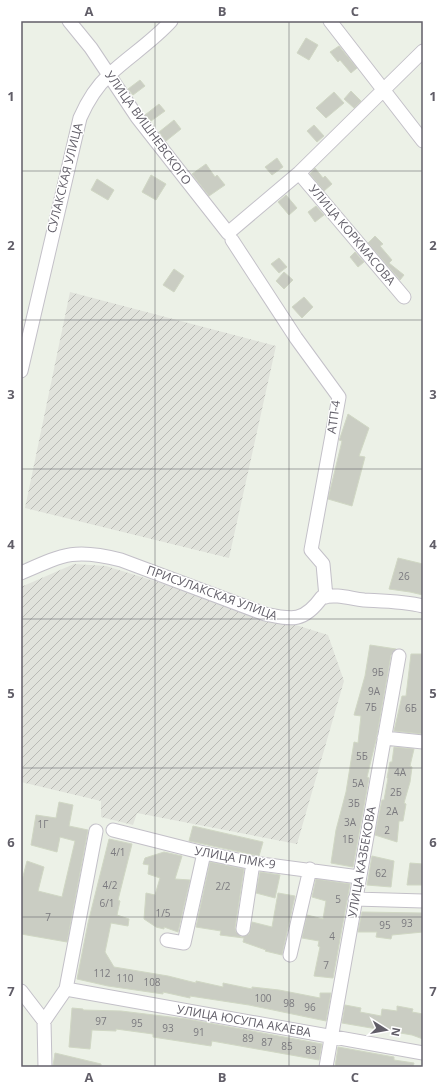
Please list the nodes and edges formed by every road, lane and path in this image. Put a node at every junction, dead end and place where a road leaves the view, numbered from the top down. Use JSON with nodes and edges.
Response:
{"nodes":[{"id":1,"x":69,"y":21,"type":"edge"},
{"id":2,"x":171,"y":21,"type":"edge"},
{"id":3,"x":330,"y":21,"type":"edge"},
{"id":4,"x":423,"y":51,"type":"edge"},
{"id":5,"x":109,"y":75,"type":"junction"},
{"id":6,"x":382,"y":90,"type":"junction"},
{"id":7,"x":423,"y":141,"type":"edge"},
{"id":8,"x":300,"y":173,"type":"junction"},
{"id":9,"x":230,"y":237,"type":"junction"},
{"id":10,"x":404,"y":297,"type":"dead end"},
{"id":11,"x":21,"y":371,"type":"edge"},
{"id":12,"x":21,"y":573,"type":"edge"},
{"id":13,"x":326,"y":596,"type":"junction"},
{"id":14,"x":423,"y":606,"type":"edge"},
{"id":15,"x":399,"y":656,"type":"dead end"},
{"id":16,"x":384,"y":738,"type":"junction"},
{"id":17,"x":423,"y":742,"type":"edge"},
{"id":18,"x":113,"y":830,"type":"dead end"},
{"id":19,"x":96,"y":831,"type":"dead end"},
{"id":20,"x":204,"y":853,"type":"junction"},
{"id":21,"x":253,"y":863,"type":"junction"},
{"id":22,"x":310,"y":869,"type":"junction"},
{"id":23,"x":359,"y":877,"type":"junction"},
{"id":24,"x":355,"y":899,"type":"junction"},
{"id":25,"x":423,"y":901,"type":"edge"},
{"id":26,"x":243,"y":929,"type":"dead end"},
{"id":27,"x":167,"y":940,"type":"dead end"},
{"id":28,"x":290,"y":955,"type":"dead end"},
{"id":29,"x":66,"y":989,"type":"junction"},
{"id":30,"x":21,"y":991,"type":"edge"},
{"id":31,"x":44,"y":1021,"type":"junction"},
{"id":32,"x":331,"y":1037,"type":"junction"},
{"id":33,"x":423,"y":1053,"type":"edge"},
{"id":34,"x":45,"y":1067,"type":"edge"},
{"id":35,"x":326,"y":1067,"type":"edge"}],
"edges":[{"from":1,"to":5,"type":"street","name":"УЛИЦА ВИШНЕВСКОГО"},
{"from":2,"to":5,"type":"street","name":"СУЛАКСКАЯ УЛИЦА"},
{"from":3,"to":6,"type":"street"},
{"from":4,"to":6,"type":"street"},
{"from":5,"to":9,"type":"street","name":"УЛИЦА ВИШНЕВСКОГО"},
{"from":5,"to":11,"type":"street","name":"СУЛАКСКАЯ УЛИЦА"},
{"from":6,"to":7,"type":"street"},
{"from":6,"to":8,"type":"street"},
{"from":8,"to":9,"type":"street"},
{"from":8,"to":10,"type":"street","name":"УЛИЦА КОРКМАСОВА"},
{"from":9,"to":13,"type":"street","name":"АТП-4"},
{"from":12,"to":13,"type":"street","name":"ПРИСУЛАКСКАЯ УЛИЦА"},
{"from":13,"to":14,"type":"street"},
{"from":15,"to":16,"type":"street","name":"УЛИЦА КАЗБЕКОВА"},
{"from":16,"to":17,"type":"street"},
{"from":16,"to":23,"type":"street","name":"УЛИЦА КАЗБЕКОВА"},
{"from":18,"to":20,"type":"street","name":"УЛИЦА ПМК-9"},
{"from":19,"to":29,"type":"street"},
{"from":20,"to":21,"type":"street","name":"УЛИЦА ПМК-9"},
{"from":20,"to":27,"type":"street"},
{"from":21,"to":22,"type":"street","name":"УЛИЦА ПМК-9"},
{"from":21,"to":26,"type":"street"},
{"from":22,"to":23,"type":"street","name":"УЛИЦА ПМК-9"},
{"from":22,"to":28,"type":"street"},
{"from":23,"to":24,"type":"street","name":"УЛИЦА КАЗБЕКОВА"},
{"from":24,"to":25,"type":"street"},
{"from":24,"to":32,"type":"street","name":"УЛИЦА КАЗБЕКОВА"},
{"from":29,"to":31,"type":"street"},
{"from":29,"to":32,"type":"street","name":"УЛИЦА ЮСУПА АКАЕВА"},
{"from":30,"to":31,"type":"street"},
{"from":31,"to":34,"type":"street"},
{"from":32,"to":33,"type":"street","name":"УЛИЦА ЮСУПА АКАЕВА"},
{"from":32,"to":35,"type":"street","name":"УЛИЦА КАЗБЕКОВА"}]}
